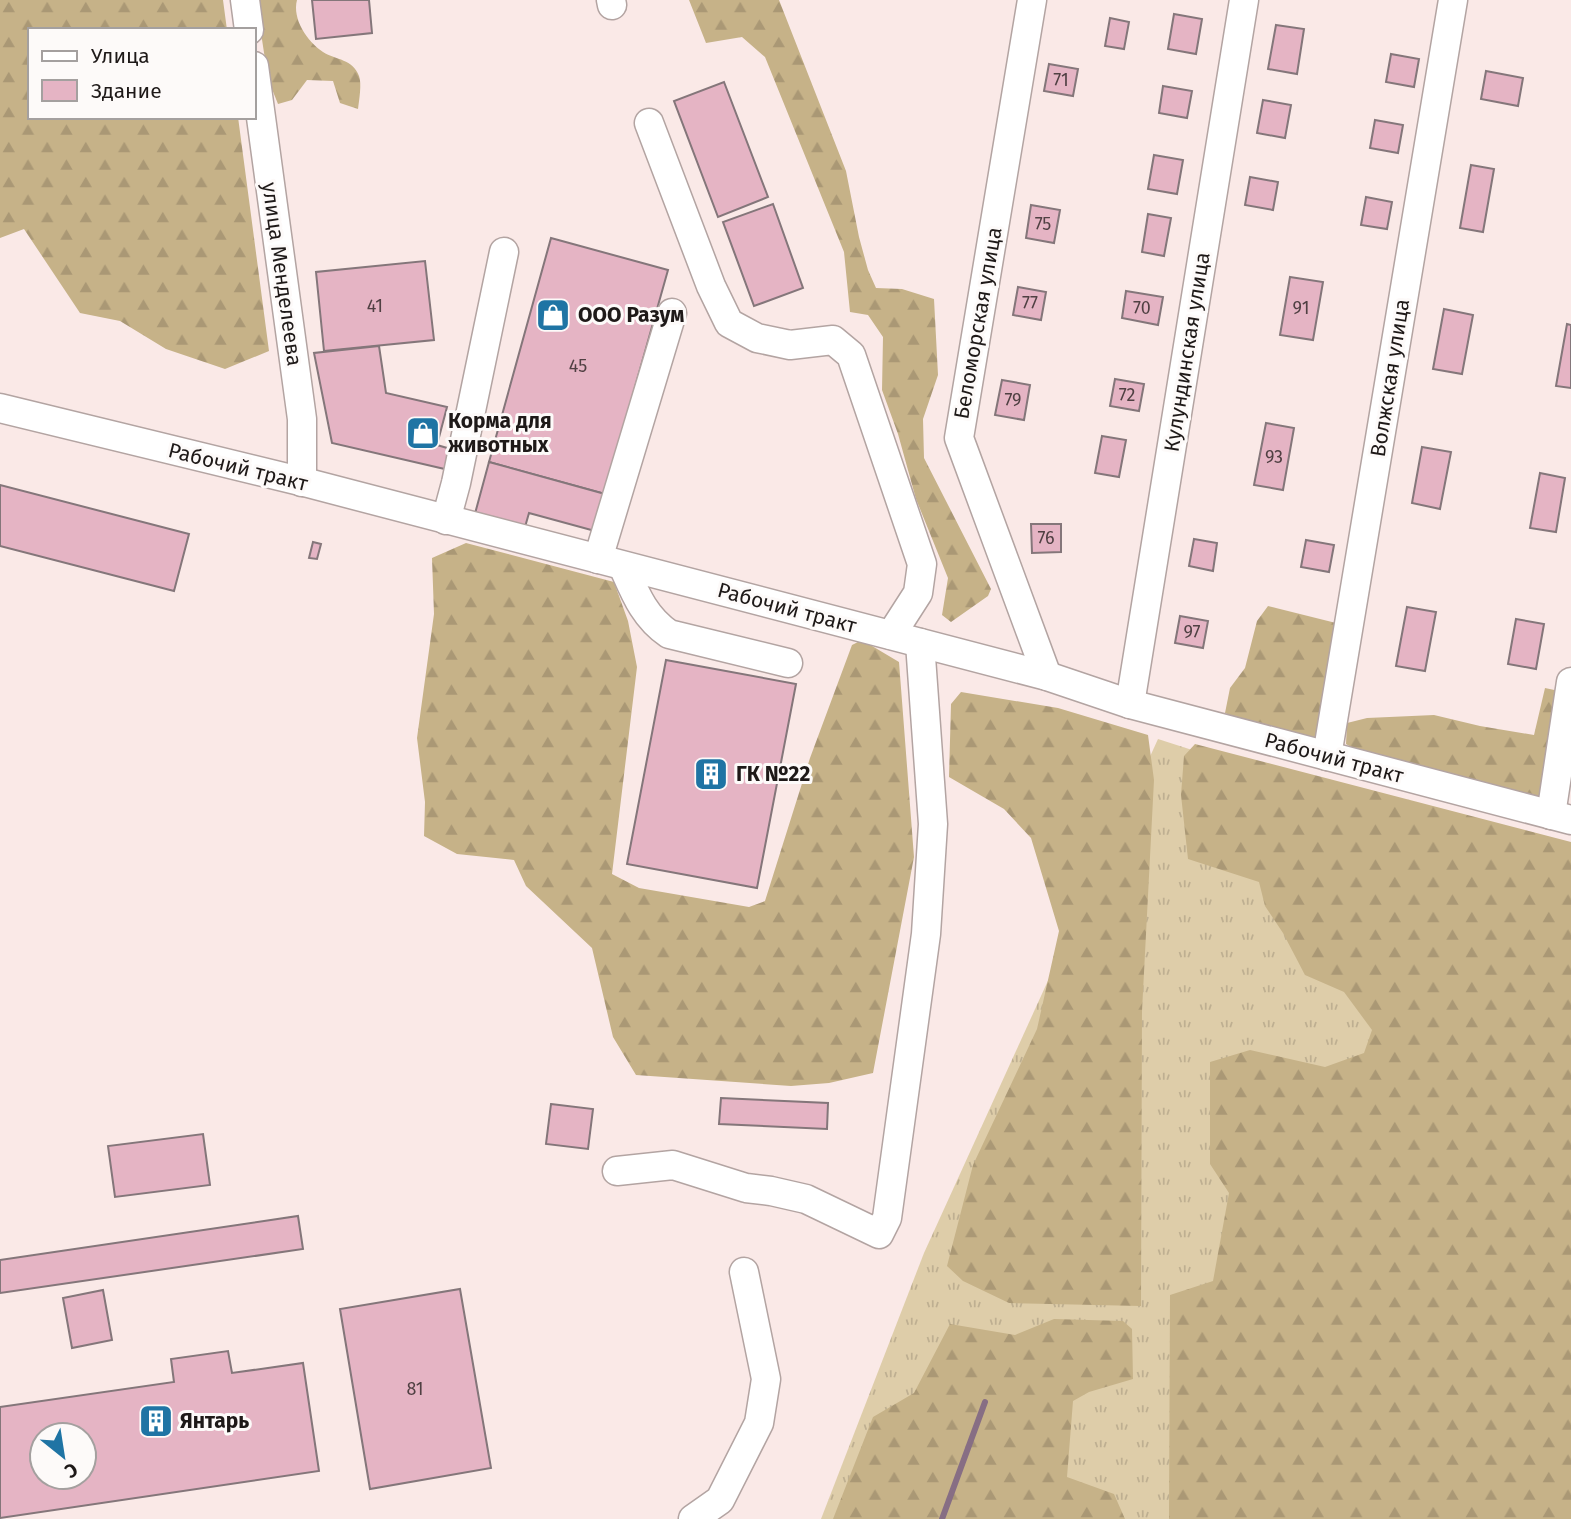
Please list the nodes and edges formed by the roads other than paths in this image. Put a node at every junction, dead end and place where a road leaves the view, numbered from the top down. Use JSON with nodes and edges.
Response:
{"nodes":[{"id":1,"x":245,"y":0,"type":"edge"},
{"id":2,"x":1032,"y":0,"type":"edge"},
{"id":3,"x":1244,"y":0,"type":"edge"},
{"id":4,"x":1453,"y":0,"type":"edge"},
{"id":5,"x":249,"y":28,"type":"edge"},
{"id":6,"x":256,"y":81,"type":"edge"},
{"id":7,"x":649,"y":123,"type":"dead end"},
{"id":8,"x":504,"y":252,"type":"dead end"},
{"id":9,"x":671,"y":313,"type":"dead end"},
{"id":10,"x":0,"y":408,"type":"edge"},
{"id":11,"x":302,"y":482,"type":"junction"},
{"id":12,"x":446,"y":520,"type":"junction"},
{"id":13,"x":611,"y":563,"type":"junction"},
{"id":14,"x":891,"y":635,"type":"junction"},
{"id":15,"x":920,"y":643,"type":"junction"},
{"id":16,"x":788,"y":663,"type":"dead end"},
{"id":17,"x":1047,"y":676,"type":"junction"},
{"id":18,"x":1571,"y":682,"type":"edge"},
{"id":19,"x":1130,"y":705,"type":"junction"},
{"id":20,"x":1327,"y":756,"type":"junction"},
{"id":21,"x":1561,"y":818,"type":"edge"},
{"id":22,"x":617,"y":1171,"type":"dead end"},
{"id":23,"x":744,"y":1272,"type":"dead end"},
{"id":24,"x":693,"y":1519,"type":"edge"}],
"edges":[{"from":1,"to":5,"type":"street"},
{"from":2,"to":17,"type":"street","name":"Беломорская улица"},
{"from":3,"to":19,"type":"street","name":"Кулундинская улица"},
{"from":4,"to":20,"type":"street","name":"Волжская улица"},
{"from":6,"to":11,"type":"street","name":"улица Менделеева"},
{"from":7,"to":14,"type":"street"},
{"from":8,"to":12,"type":"street"},
{"from":9,"to":13,"type":"street"},
{"from":10,"to":11,"type":"street","name":"Рабочий тракт"},
{"from":11,"to":12,"type":"street","name":"Рабочий тракт"},
{"from":12,"to":13,"type":"street","name":"Рабочий тракт"},
{"from":13,"to":14,"type":"street","name":"Рабочий тракт"},
{"from":13,"to":16,"type":"street"},
{"from":14,"to":15,"type":"street","name":"Рабочий тракт"},
{"from":15,"to":17,"type":"street","name":"Рабочий тракт"},
{"from":15,"to":22,"type":"street"},
{"from":17,"to":19,"type":"street","name":"Рабочий тракт"},
{"from":18,"to":21,"type":"street"},
{"from":19,"to":20,"type":"street","name":"Рабочий тракт"},
{"from":20,"to":21,"type":"street","name":"Рабочий тракт"},
{"from":23,"to":24,"type":"street"}]}
